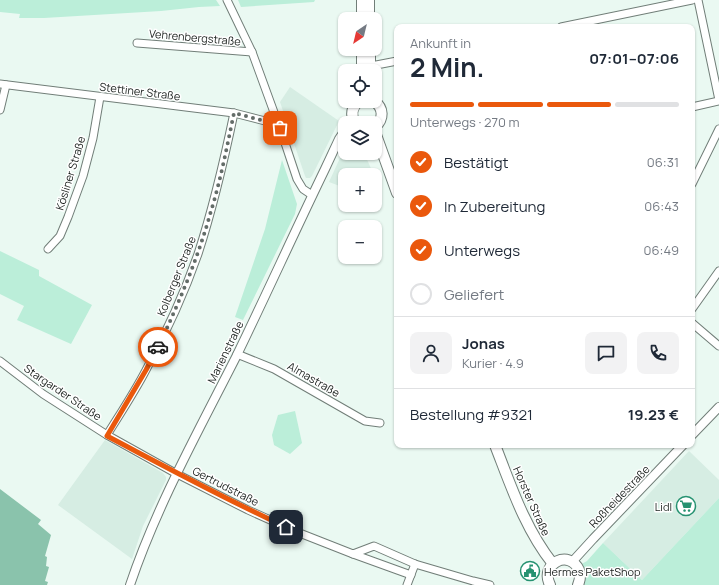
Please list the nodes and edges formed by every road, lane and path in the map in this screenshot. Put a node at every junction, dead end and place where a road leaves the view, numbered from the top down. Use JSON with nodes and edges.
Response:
{"nodes":[{"id":1,"x":227,"y":0,"type":"edge"},
{"id":2,"x":362,"y":0,"type":"edge"},
{"id":3,"x":369,"y":0,"type":"edge"},
{"id":4,"x":692,"y":0,"type":"edge"},
{"id":5,"x":698,"y":0,"type":"edge"},
{"id":6,"x":362,"y":12,"type":"edge"},
{"id":7,"x":369,"y":12,"type":"edge"},
{"id":8,"x":576,"y":24,"type":"edge"},
{"id":9,"x":138,"y":43,"type":"dead end"},
{"id":10,"x":252,"y":52,"type":"junction"},
{"id":11,"x":394,"y":62,"type":"edge"},
{"id":12,"x":382,"y":65,"type":"edge"},
{"id":13,"x":3,"y":84,"type":"edge"},
{"id":14,"x":100,"y":97,"type":"junction"},
{"id":15,"x":719,"y":101,"type":"edge"},
{"id":16,"x":695,"y":106,"type":"edge"},
{"id":17,"x":0,"y":110,"type":"edge"},
{"id":18,"x":234,"y":113,"type":"junction"},
{"id":19,"x":277,"y":120,"type":"junction"},
{"id":20,"x":719,"y":129,"type":"edge"},
{"id":21,"x":338,"y":141,"type":"edge"},
{"id":22,"x":382,"y":148,"type":"edge"},
{"id":23,"x":393,"y":172,"type":"edge"},
{"id":24,"x":695,"y":178,"type":"edge"},
{"id":25,"x":312,"y":195,"type":"junction"},
{"id":26,"x":48,"y":249,"type":"dead end"},
{"id":27,"x":719,"y":271,"type":"edge"},
{"id":28,"x":695,"y":305,"type":"edge"},
{"id":29,"x":695,"y":326,"type":"edge"},
{"id":30,"x":719,"y":346,"type":"edge"},
{"id":31,"x":237,"y":354,"type":"junction"},
{"id":32,"x":0,"y":361,"type":"edge"},
{"id":33,"x":719,"y":407,"type":"edge"},
{"id":34,"x":380,"y":423,"type":"dead end"},
{"id":35,"x":695,"y":433,"type":"edge"},
{"id":36,"x":107,"y":436,"type":"junction"},
{"id":37,"x":496,"y":448,"type":"edge"},
{"id":38,"x":680,"y":448,"type":"edge"},
{"id":39,"x":177,"y":474,"type":"junction"},
{"id":40,"x":353,"y":554,"type":"junction"},
{"id":41,"x":572,"y":562,"type":"junction"},
{"id":42,"x":415,"y":564,"type":"junction"},
{"id":43,"x":552,"y":564,"type":"junction"},
{"id":44,"x":411,"y":575,"type":"junction"},
{"id":45,"x":130,"y":585,"type":"edge"},
{"id":46,"x":407,"y":585,"type":"edge"},
{"id":47,"x":490,"y":585,"type":"edge"},
{"id":48,"x":550,"y":585,"type":"edge"},
{"id":49,"x":578,"y":585,"type":"edge"}],
"edges":[{"from":1,"to":10,"type":"street","name":"Vehrenbergstraße"},
{"from":2,"to":6,"type":"main road"},
{"from":3,"to":7,"type":"main road"},
{"from":4,"to":8,"type":"street"},
{"from":5,"to":15,"type":"street"},
{"from":9,"to":10,"type":"street","name":"Vehrenbergstraße"},
{"from":10,"to":19,"type":"street","name":"Vehrenbergstraße"},
{"from":11,"to":12,"type":"street"},
{"from":13,"to":14,"type":"street","name":"Stettiner Straße"},
{"from":13,"to":17,"type":"street"},
{"from":14,"to":18,"type":"street","name":"Stettiner Straße"},
{"from":14,"to":26,"type":"street","name":"Kösliner Straße"},
{"from":15,"to":16,"type":"street"},
{"from":18,"to":19,"type":"street","name":"Stettiner Straße"},
{"from":18,"to":36,"type":"street","name":"Kolberger Straße"},
{"from":19,"to":25,"type":"street","name":"Vehrenbergstraße"},
{"from":20,"to":24,"type":"street"},
{"from":21,"to":25,"type":"street","name":"Marienstraße"},
{"from":22,"to":23,"type":"main road"},
{"from":25,"to":31,"type":"street","name":"Marienstraße"},
{"from":27,"to":28,"type":"street"},
{"from":29,"to":30,"type":"street"},
{"from":31,"to":34,"type":"street","name":"Almastraße"},
{"from":31,"to":39,"type":"street","name":"Marienstraße"},
{"from":32,"to":36,"type":"street","name":"Stargarder Straße"},
{"from":33,"to":35,"type":"street"},
{"from":36,"to":39,"type":"street","name":"Stargarder Straße"},
{"from":37,"to":43,"type":"main road","name":"Horster Straße"},
{"from":38,"to":41,"type":"street","name":"Roßheidestraße"},
{"from":39,"to":40,"type":"street","name":"Gertrudstraße"},
{"from":39,"to":45,"type":"street","name":"Marienstraße"},
{"from":40,"to":42,"type":"street"},
{"from":40,"to":44,"type":"street","name":"Gertrudstraße"},
{"from":41,"to":43,"type":"main road"},
{"from":41,"to":49,"type":"main road"},
{"from":42,"to":44,"type":"street"},
{"from":42,"to":47,"type":"street"},
{"from":43,"to":48,"type":"main road"},
{"from":44,"to":46,"type":"street"}]}
